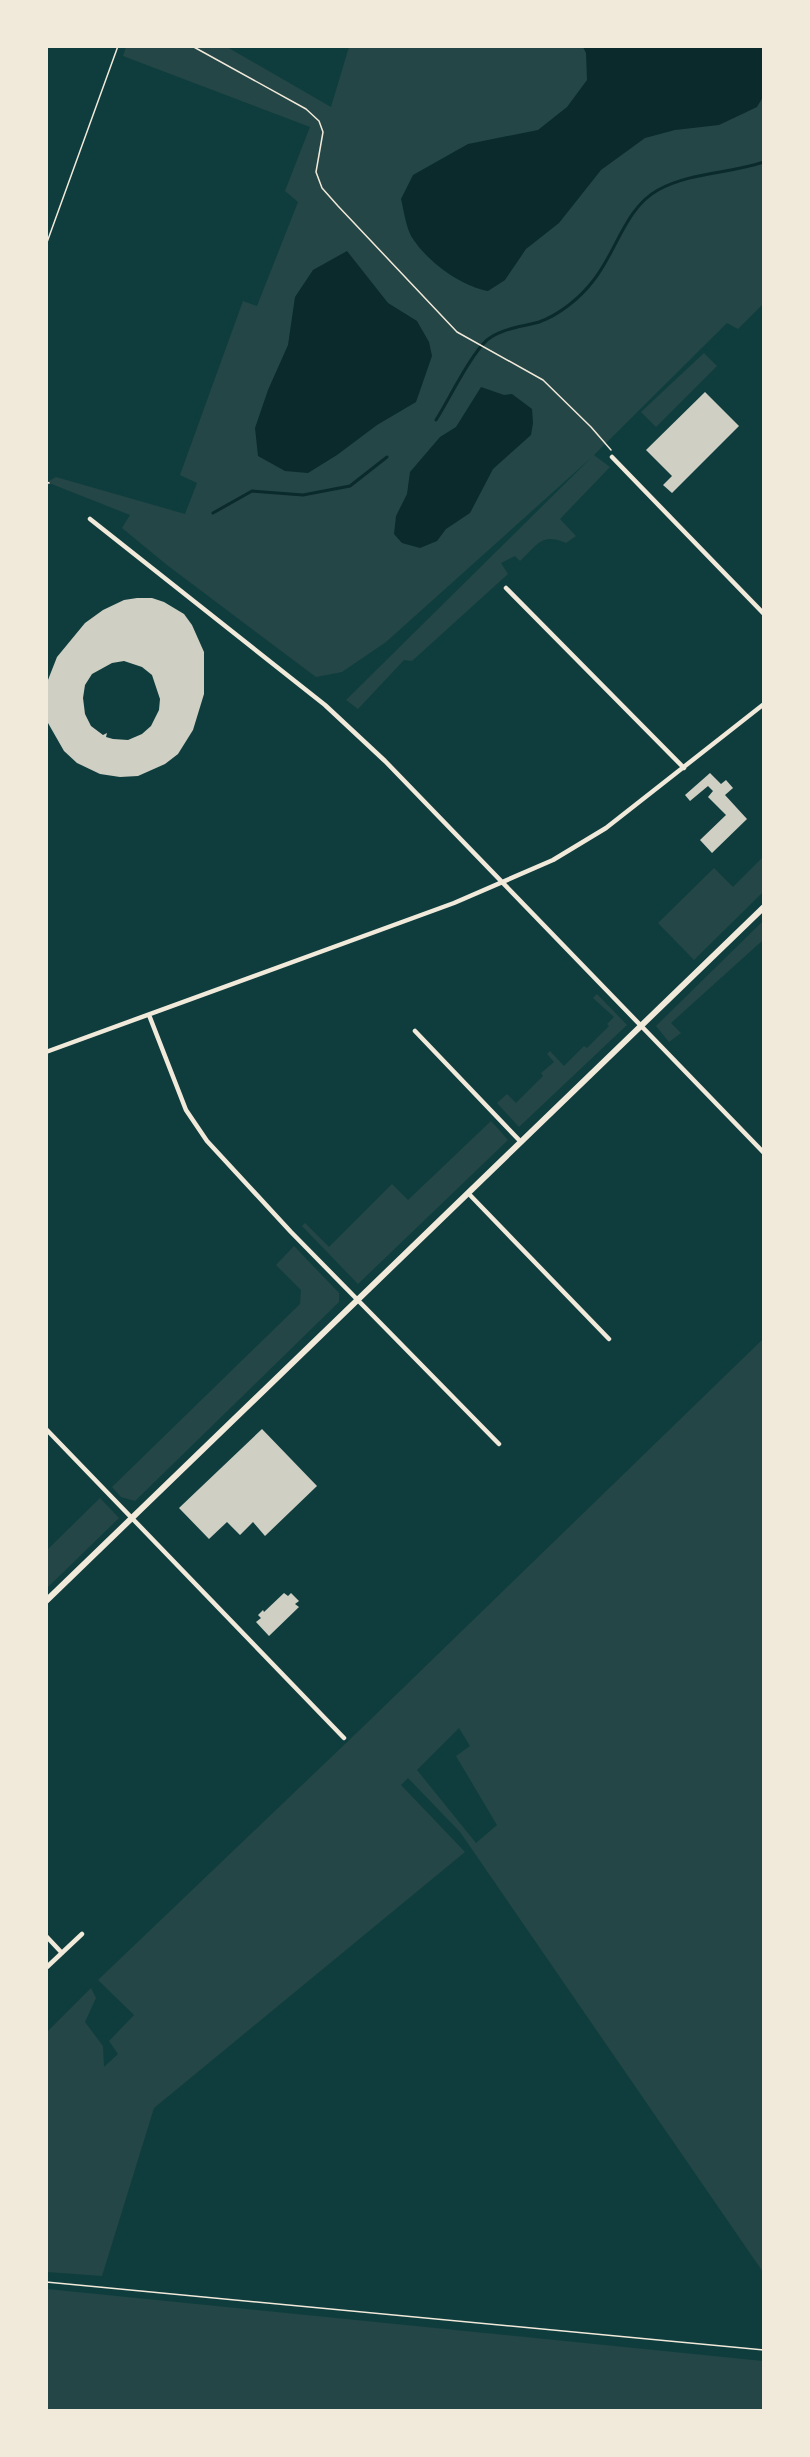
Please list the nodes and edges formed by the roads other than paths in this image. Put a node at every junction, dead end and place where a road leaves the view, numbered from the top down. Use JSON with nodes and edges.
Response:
{"nodes":[{"id":1,"x":612,"y":457,"type":"road end"},
{"id":2,"x":90,"y":519,"type":"dead end"},
{"id":3,"x":506,"y":588,"type":"dead end"},
{"id":4,"x":764,"y":614,"type":"edge"},
{"id":5,"x":764,"y":704,"type":"edge"},
{"id":6,"x":684,"y":768,"type":"junction"},
{"id":7,"x":503,"y":884,"type":"junction"},
{"id":8,"x":764,"y":907,"type":"edge"},
{"id":9,"x":149,"y":1016,"type":"junction"},
{"id":10,"x":641,"y":1027,"type":"junction"},
{"id":11,"x":416,"y":1031,"type":"dead end"},
{"id":12,"x":46,"y":1052,"type":"edge"},
{"id":13,"x":521,"y":1142,"type":"junction"},
{"id":14,"x":764,"y":1153,"type":"edge"},
{"id":15,"x":468,"y":1193,"type":"junction"},
{"id":16,"x":358,"y":1300,"type":"junction"},
{"id":17,"x":609,"y":1339,"type":"dead end"},
{"id":18,"x":46,"y":1429,"type":"edge"},
{"id":19,"x":499,"y":1444,"type":"dead end"},
{"id":20,"x":133,"y":1518,"type":"junction"},
{"id":21,"x":46,"y":1601,"type":"edge"},
{"id":22,"x":344,"y":1738,"type":"dead end"},
{"id":23,"x":82,"y":1934,"type":"dead end"},
{"id":24,"x":46,"y":1936,"type":"edge"},
{"id":25,"x":62,"y":1953,"type":"junction"},
{"id":26,"x":47,"y":1967,"type":"edge"}],
"edges":[{"from":1,"to":4,"type":"street"},
{"from":2,"to":7,"type":"street"},
{"from":3,"to":6,"type":"street"},
{"from":5,"to":6,"type":"street"},
{"from":6,"to":7,"type":"street"},
{"from":7,"to":9,"type":"street"},
{"from":7,"to":10,"type":"street"},
{"from":8,"to":10,"type":"street"},
{"from":9,"to":12,"type":"street"},
{"from":9,"to":16,"type":"street"},
{"from":10,"to":13,"type":"street"},
{"from":10,"to":14,"type":"street"},
{"from":11,"to":13,"type":"street"},
{"from":13,"to":15,"type":"street"},
{"from":15,"to":16,"type":"street"},
{"from":15,"to":17,"type":"street"},
{"from":16,"to":19,"type":"street"},
{"from":16,"to":20,"type":"street"},
{"from":18,"to":20,"type":"street"},
{"from":20,"to":21,"type":"street"},
{"from":20,"to":22,"type":"street"},
{"from":23,"to":25,"type":"street"},
{"from":24,"to":25,"type":"street"},
{"from":25,"to":26,"type":"street"}]}
